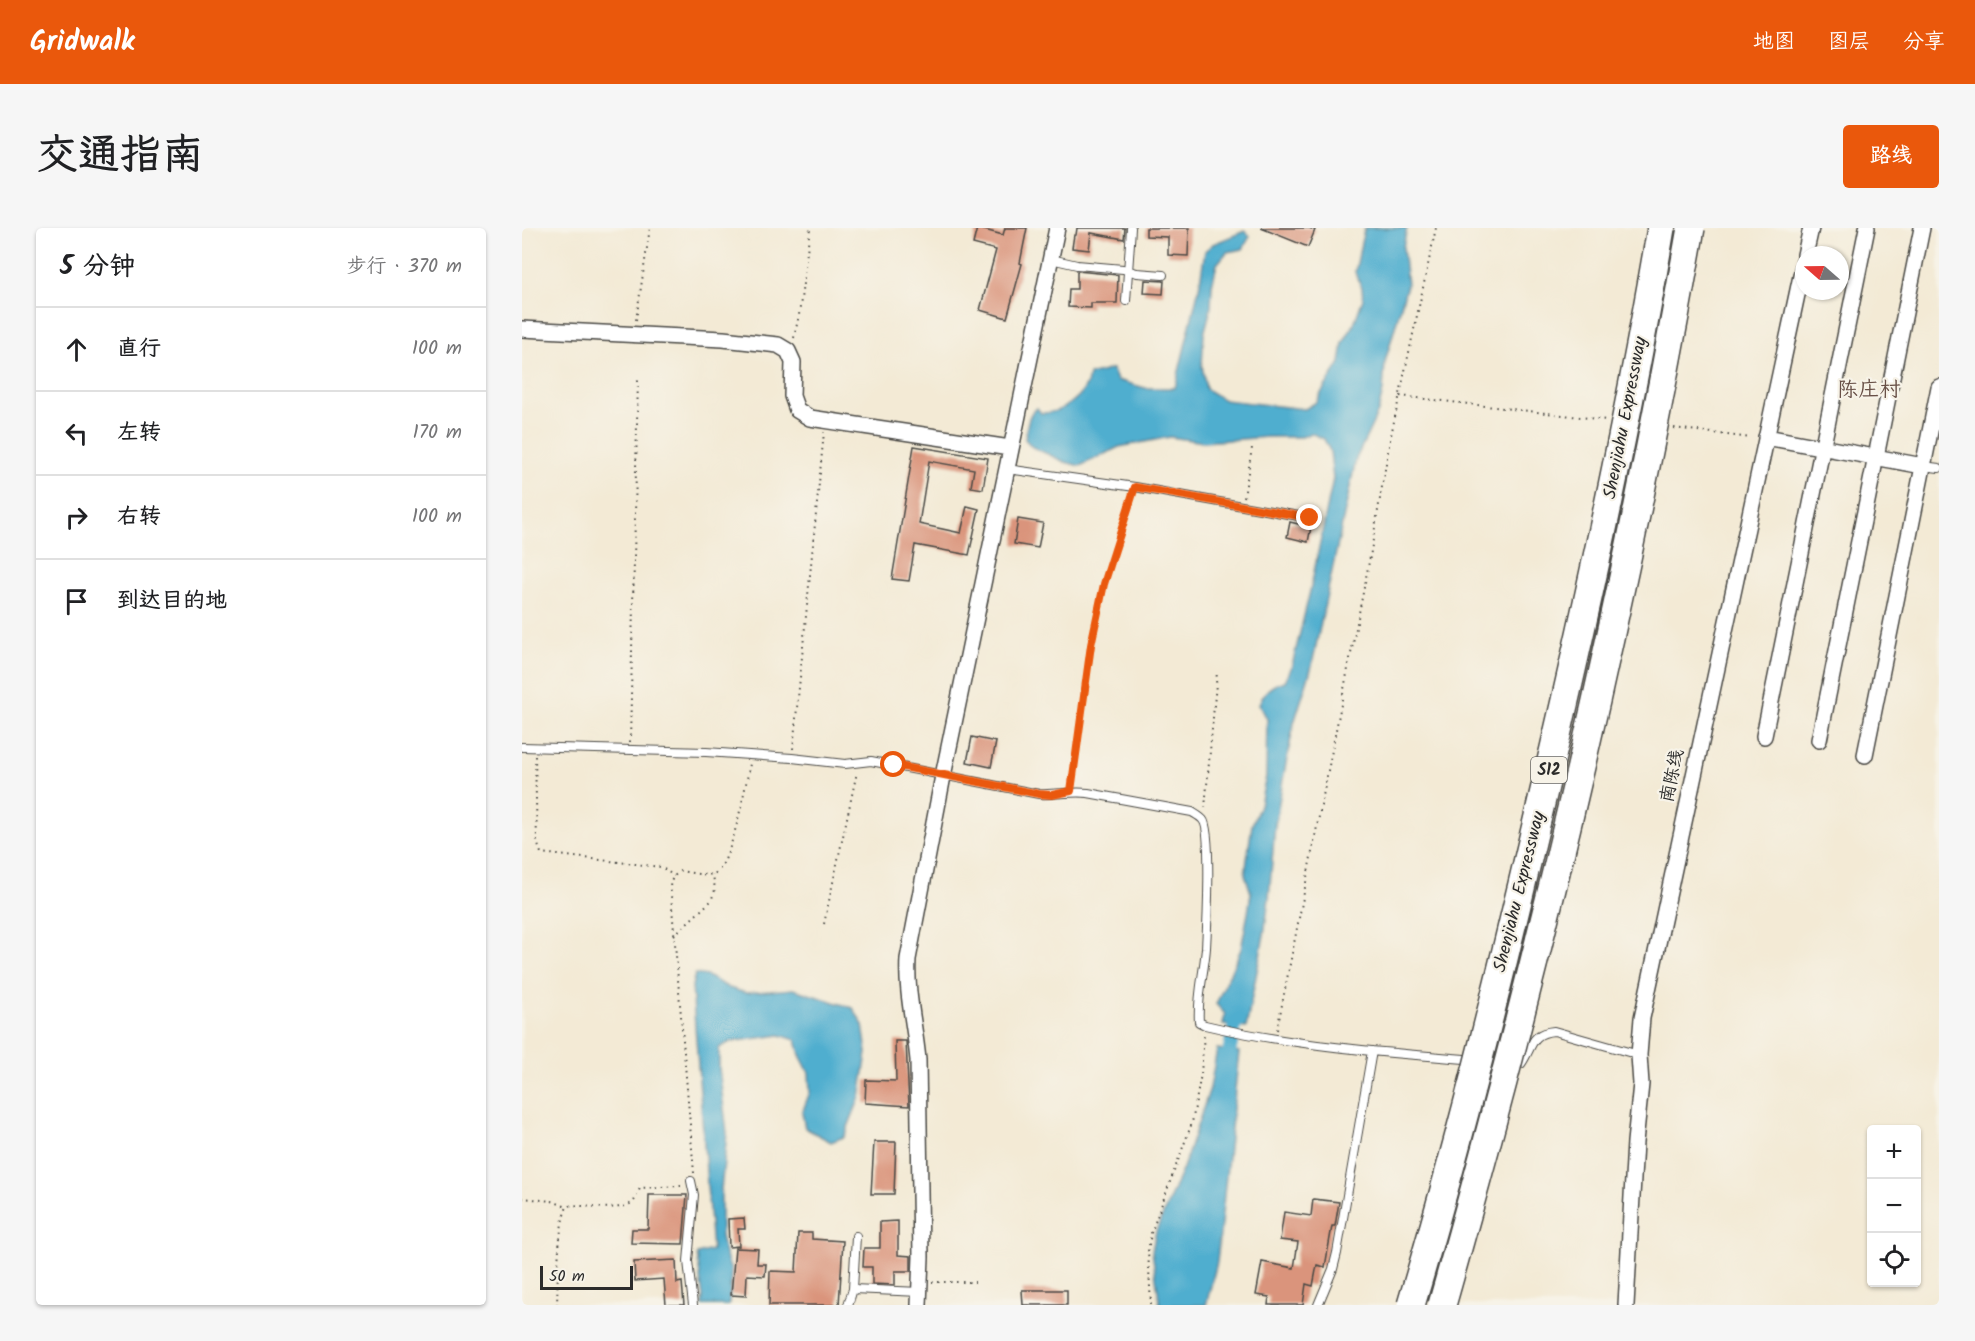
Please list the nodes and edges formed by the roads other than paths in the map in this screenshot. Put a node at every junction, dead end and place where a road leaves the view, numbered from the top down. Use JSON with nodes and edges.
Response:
{"nodes":[{"id":1,"x":1057,"y":228,"type":"edge"},
{"id":2,"x":1131,"y":228,"type":"edge"},
{"id":3,"x":1661,"y":228,"type":"edge"},
{"id":4,"x":1691,"y":228,"type":"edge"},
{"id":5,"x":1811,"y":228,"type":"edge"},
{"id":6,"x":1867,"y":228,"type":"edge"},
{"id":7,"x":1922,"y":228,"type":"edge"},
{"id":8,"x":1807,"y":246,"type":"edge"},
{"id":9,"x":1051,"y":259,"type":"junction"},
{"id":10,"x":1127,"y":270,"type":"junction"},
{"id":11,"x":1162,"y":275,"type":"dead end"},
{"id":12,"x":1796,"y":300,"type":"edge"},
{"id":13,"x":1126,"y":301,"type":"dead end"},
{"id":14,"x":522,"y":329,"type":"edge"},
{"id":15,"x":1939,"y":387,"type":"edge"},
{"id":16,"x":1766,"y":437,"type":"junction"},
{"id":17,"x":1010,"y":448,"type":"junction"},
{"id":18,"x":1822,"y":448,"type":"junction"},
{"id":19,"x":1876,"y":457,"type":"junction"},
{"id":20,"x":1923,"y":466,"type":"junction"},
{"id":21,"x":1939,"y":468,"type":"edge"},
{"id":22,"x":1006,"y":469,"type":"junction"},
{"id":23,"x":1310,"y":518,"type":"dead end"},
{"id":24,"x":1764,"y":736,"type":"dead end"},
{"id":25,"x":1819,"y":740,"type":"dead end"},
{"id":26,"x":522,"y":747,"type":"edge"},
{"id":27,"x":1865,"y":755,"type":"dead end"},
{"id":28,"x":943,"y":776,"type":"junction"},
{"id":29,"x":1372,"y":1051,"type":"junction"},
{"id":30,"x":1638,"y":1055,"type":"junction"},
{"id":31,"x":691,"y":1181,"type":"road end"},
{"id":32,"x":856,"y":1236,"type":"dead end"},
{"id":33,"x":853,"y":1289,"type":"junction"},
{"id":34,"x":920,"y":1293,"type":"edge"},
{"id":35,"x":693,"y":1305,"type":"edge"},
{"id":36,"x":848,"y":1305,"type":"edge"},
{"id":37,"x":1318,"y":1305,"type":"edge"},
{"id":38,"x":1411,"y":1305,"type":"edge"},
{"id":39,"x":1442,"y":1305,"type":"edge"},
{"id":40,"x":1626,"y":1305,"type":"edge"}],
"edges":[{"from":1,"to":9,"type":"street"},
{"from":2,"to":10,"type":"lane"},
{"from":3,"to":38,"type":"highway","name":"Shenjiahu Expressway","number":"S12","bridge":true},
{"from":4,"to":39,"type":"highway","name":"Shenjiahu Expressway","number":"S12","bridge":true},
{"from":5,"to":8,"type":"street"},
{"from":6,"to":18,"type":"street"},
{"from":7,"to":19,"type":"street"},
{"from":9,"to":10,"type":"lane"},
{"from":9,"to":17,"type":"street"},
{"from":10,"to":11,"type":"lane"},
{"from":10,"to":13,"type":"lane"},
{"from":12,"to":16,"type":"street","name":"南陈线"},
{"from":14,"to":17,"type":"street"},
{"from":15,"to":20,"type":"street"},
{"from":16,"to":18,"type":"street"},
{"from":16,"to":30,"type":"street","name":"南陈线"},
{"from":17,"to":22,"type":"street"},
{"from":18,"to":19,"type":"street"},
{"from":18,"to":24,"type":"street"},
{"from":19,"to":20,"type":"street"},
{"from":19,"to":25,"type":"street"},
{"from":20,"to":21,"type":"lane"},
{"from":20,"to":27,"type":"street"},
{"from":22,"to":23,"type":"lane"},
{"from":22,"to":28,"type":"street"},
{"from":26,"to":28,"type":"lane"},
{"from":28,"to":29,"type":"lane"},
{"from":28,"to":34,"type":"street"},
{"from":29,"to":30,"type":"lane"},
{"from":29,"to":37,"type":"lane"},
{"from":30,"to":40,"type":"street","name":"南陈线"},
{"from":31,"to":35,"type":"lane"},
{"from":32,"to":33,"type":"lane"},
{"from":33,"to":34,"type":"lane"},
{"from":33,"to":36,"type":"lane"}]}
